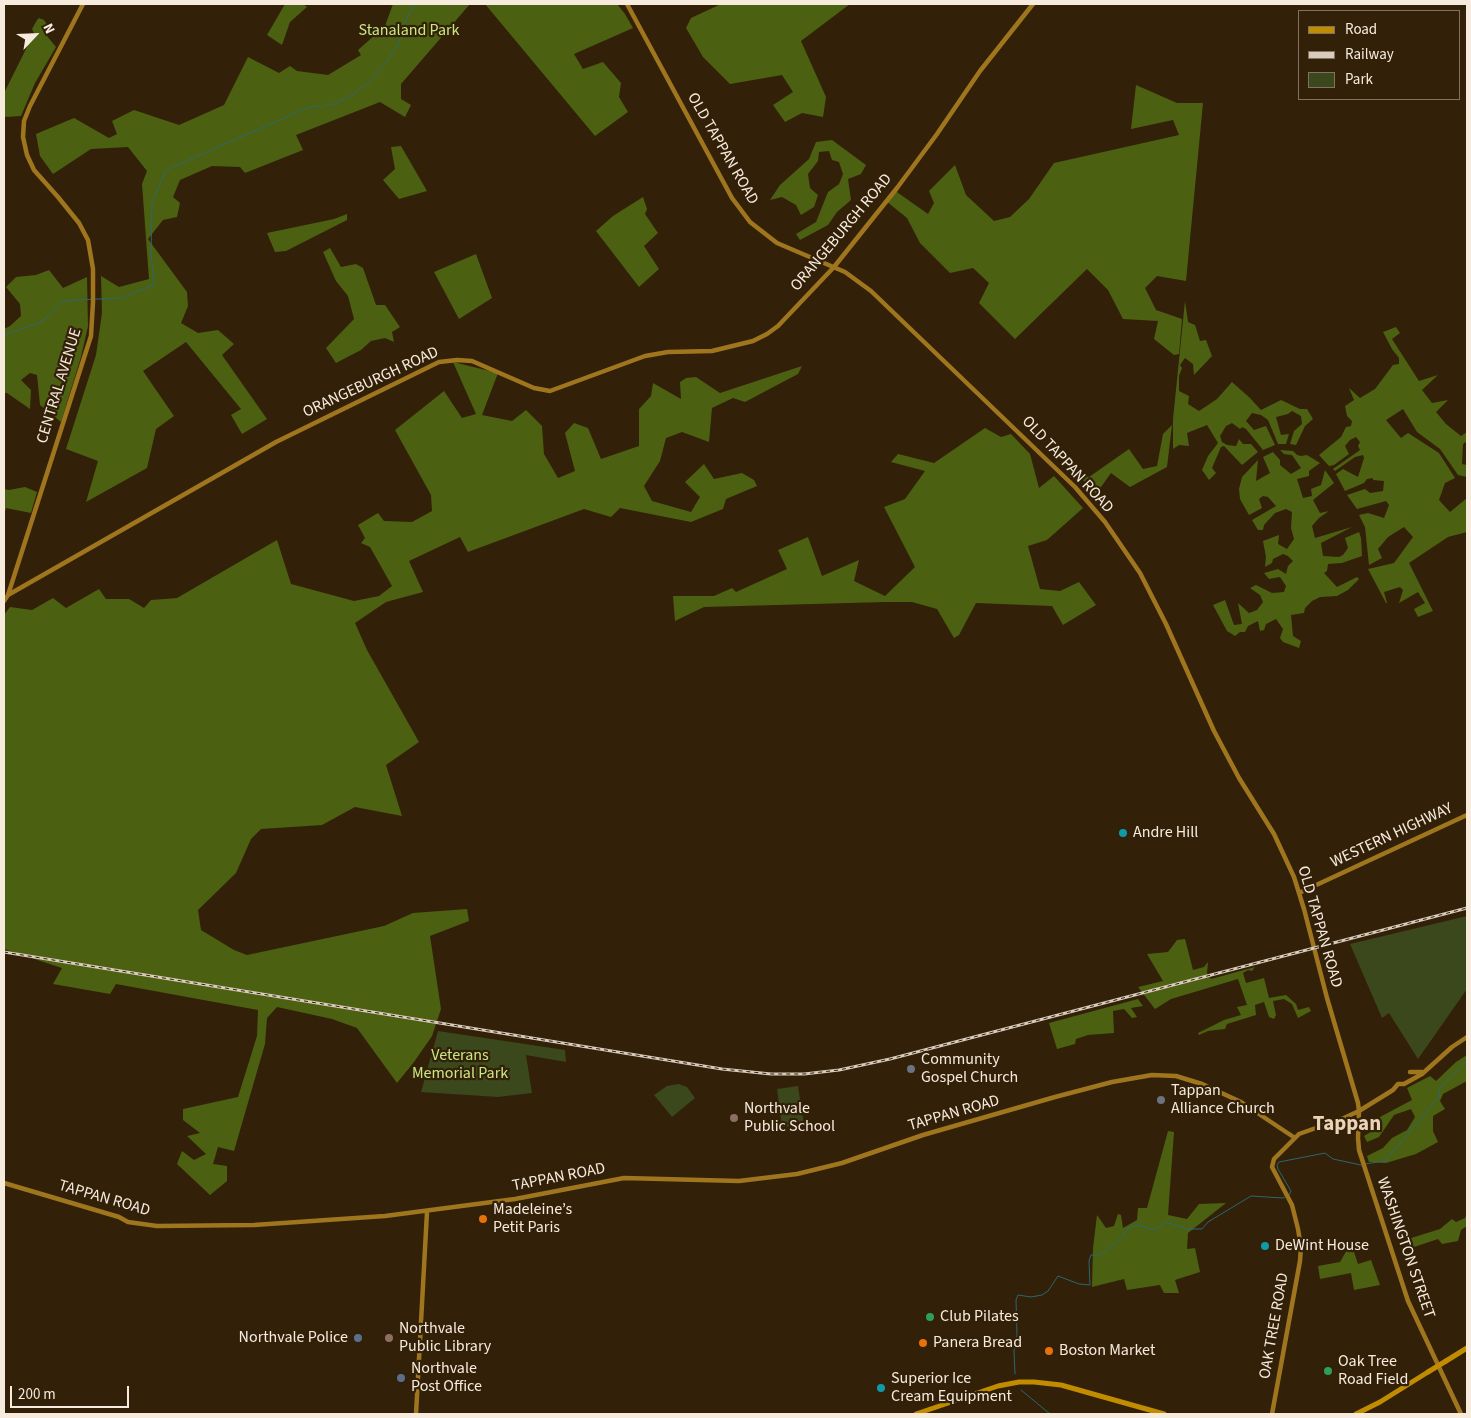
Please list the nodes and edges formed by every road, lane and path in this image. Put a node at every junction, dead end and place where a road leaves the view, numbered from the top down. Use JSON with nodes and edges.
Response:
{"nodes":[{"id":1,"x":82,"y":4,"type":"edge"},
{"id":2,"x":627,"y":4,"type":"edge"},
{"id":3,"x":1033,"y":4,"type":"edge"},
{"id":4,"x":834,"y":267,"type":"junction"},
{"id":5,"x":8,"y":595,"type":"junction"},
{"id":6,"x":4,"y":601,"type":"edge"},
{"id":7,"x":1467,"y":815,"type":"edge"},
{"id":8,"x":1299,"y":893,"type":"junction"},
{"id":9,"x":1467,"y":1036,"type":"edge"},
{"id":10,"x":1425,"y":1071,"type":"junction"},
{"id":11,"x":1410,"y":1072,"type":"dead end"},
{"id":12,"x":1360,"y":1111,"type":"junction"},
{"id":13,"x":1295,"y":1138,"type":"junction"},
{"id":14,"x":4,"y":1182,"type":"edge"},
{"id":15,"x":426,"y":1212,"type":"junction"},
{"id":16,"x":1467,"y":1348,"type":"edge"},
{"id":17,"x":416,"y":1414,"type":"edge"},
{"id":18,"x":916,"y":1414,"type":"edge"},
{"id":19,"x":1164,"y":1414,"type":"edge"},
{"id":20,"x":1272,"y":1414,"type":"edge"},
{"id":21,"x":1356,"y":1414,"type":"edge"},
{"id":22,"x":1461,"y":1414,"type":"edge"}],
"edges":[{"from":1,"to":5,"type":"street","name":"CENTRAL AVENUE"},
{"from":2,"to":4,"type":"street","name":"OLD TAPPAN ROAD"},
{"from":3,"to":4,"type":"street","name":"ORANGEBURGH ROAD"},
{"from":4,"to":5,"type":"street","name":"ORANGEBURGH ROAD"},
{"from":4,"to":8,"type":"street","name":"OLD TAPPAN ROAD"},
{"from":5,"to":6,"type":"street"},
{"from":7,"to":8,"type":"street","name":"WESTERN HIGHWAY"},
{"from":8,"to":12,"type":"street","name":"OLD TAPPAN ROAD"},
{"from":9,"to":10,"type":"street"},
{"from":10,"to":11,"type":"street"},
{"from":10,"to":12,"type":"street"},
{"from":12,"to":13,"type":"street"},
{"from":12,"to":22,"type":"street","name":"WASHINGTON STREET"},
{"from":13,"to":15,"type":"street","name":"TAPPAN ROAD"},
{"from":13,"to":20,"type":"street","name":"OAK TREE ROAD"},
{"from":14,"to":15,"type":"street","name":"TAPPAN ROAD"},
{"from":15,"to":17,"type":"street"},
{"from":16,"to":21,"type":"main road","bridge":true},
{"from":18,"to":19,"type":"main road"}]}
